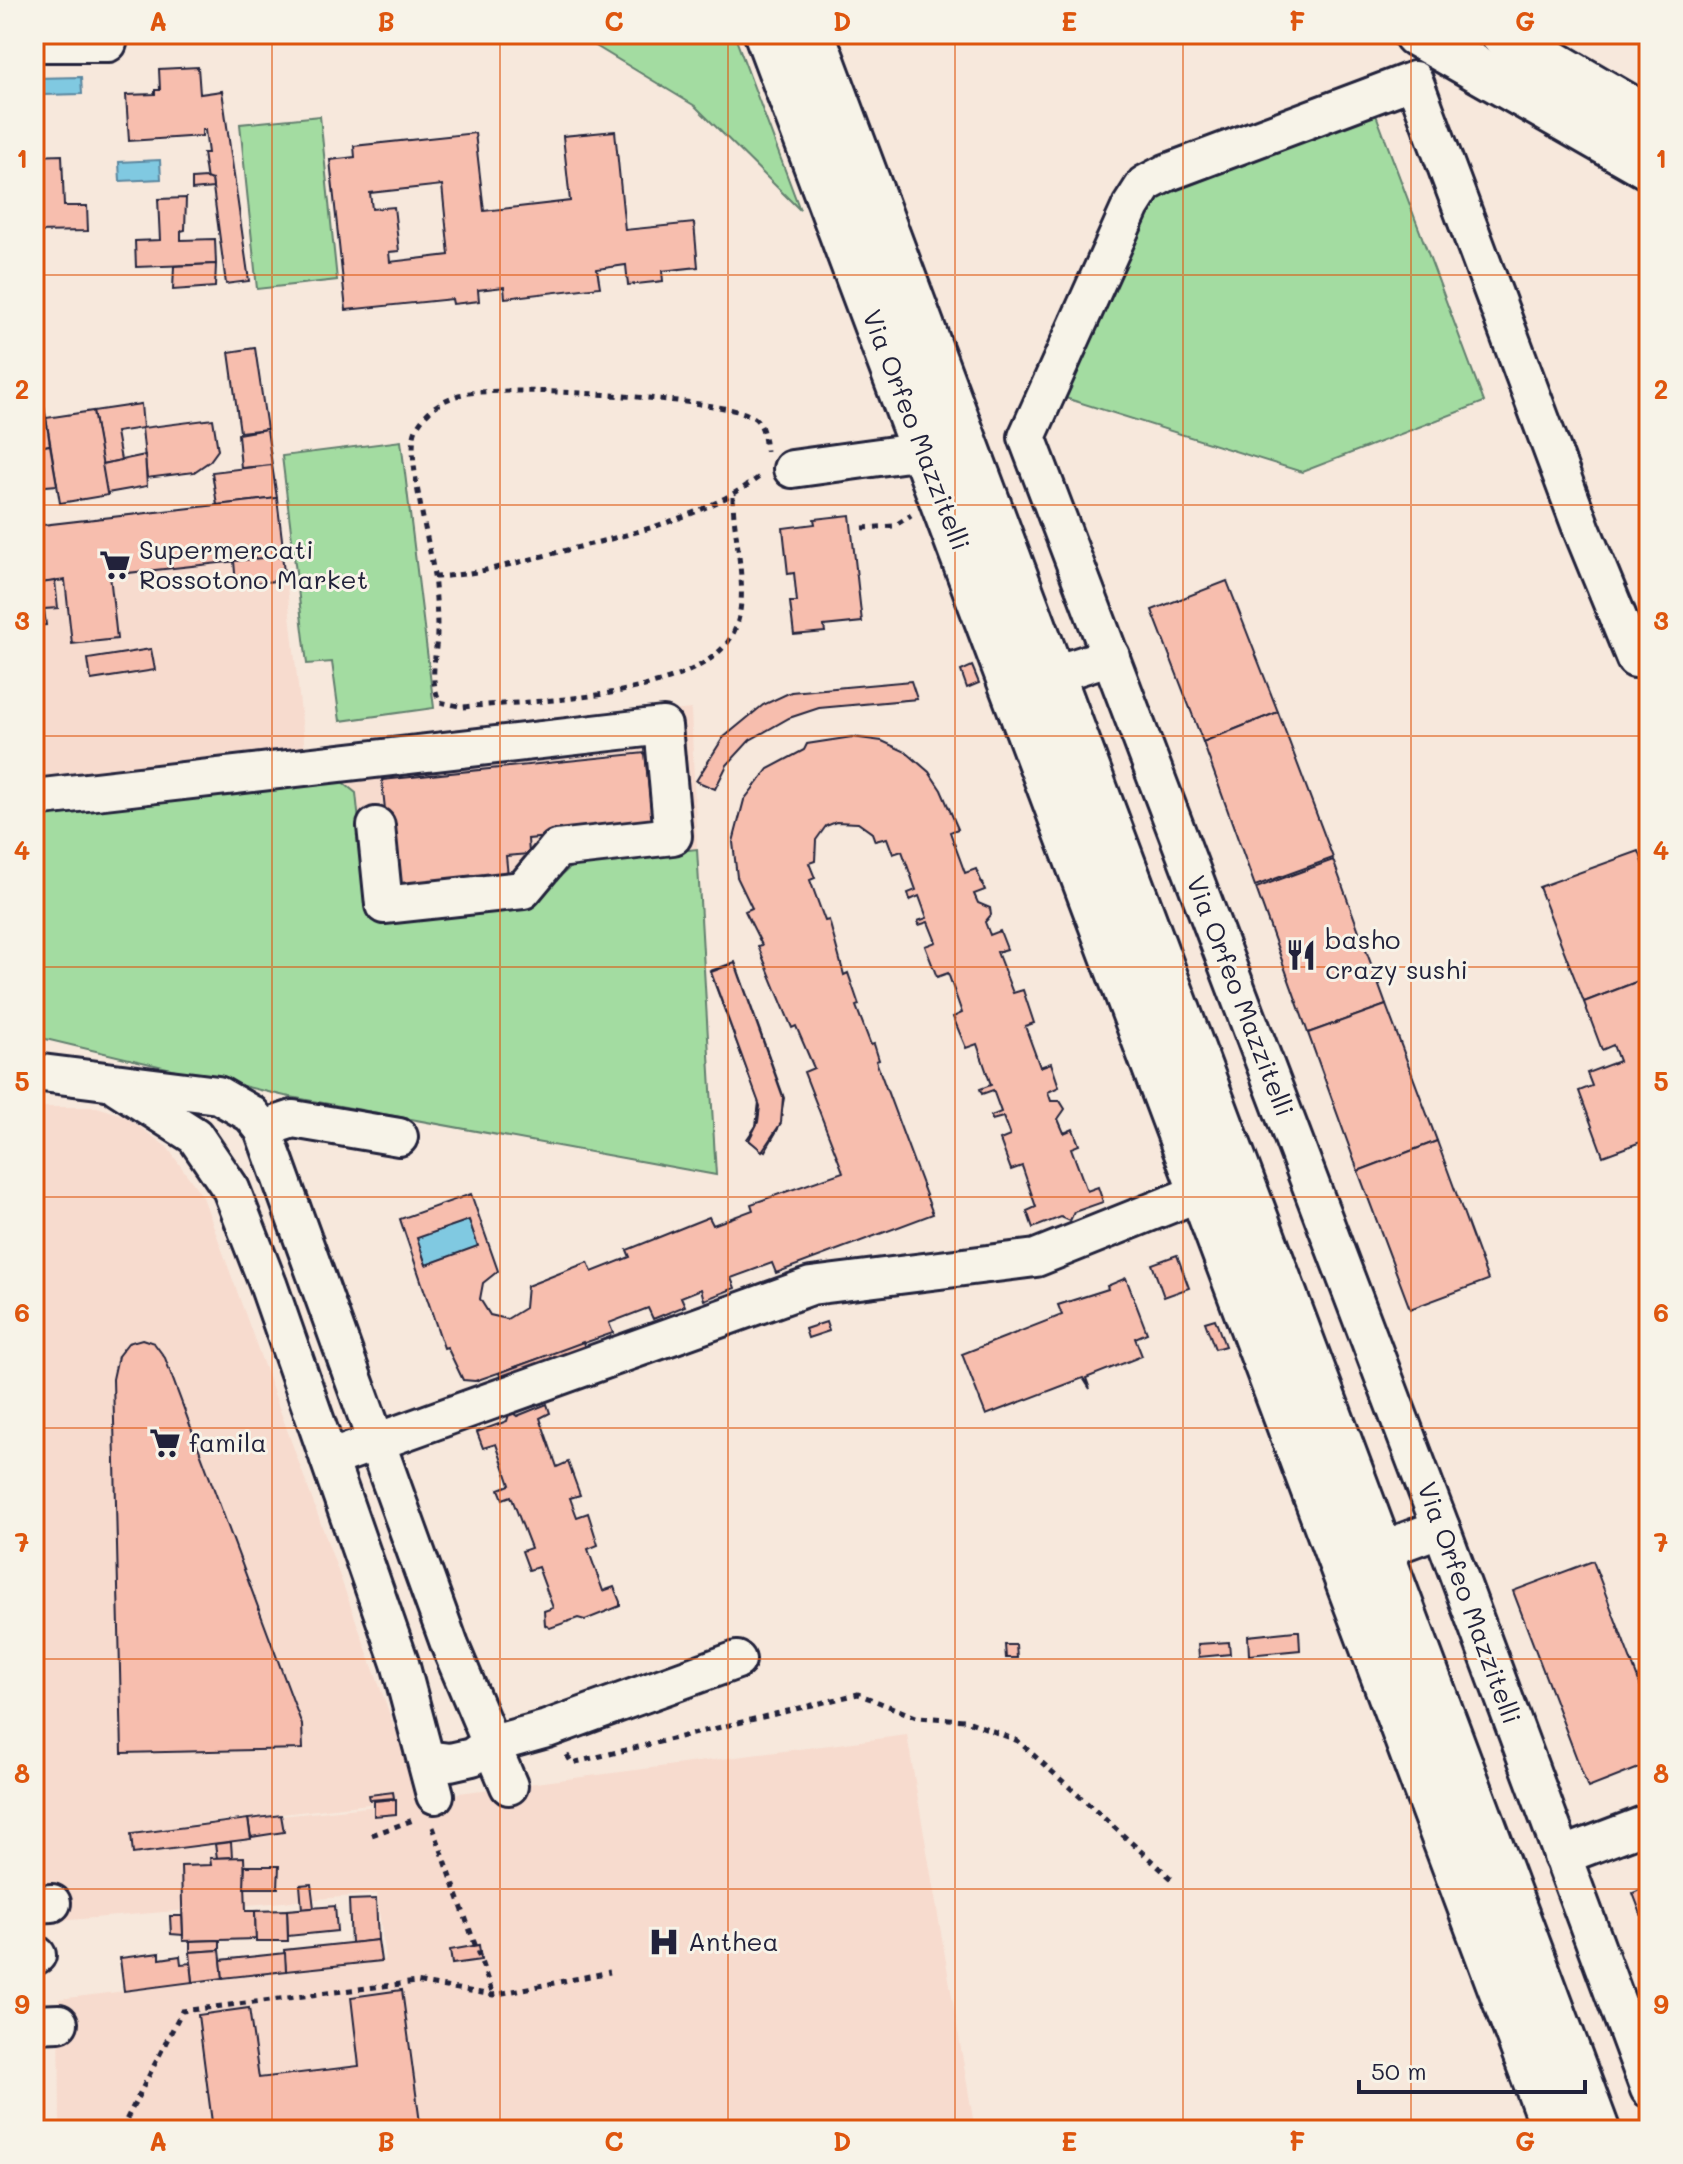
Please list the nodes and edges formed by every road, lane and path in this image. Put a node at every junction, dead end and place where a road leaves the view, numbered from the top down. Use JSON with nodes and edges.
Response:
{"nodes":[{"id":1,"x":767,"y":34,"type":"edge"},
{"id":2,"x":812,"y":34,"type":"edge"},
{"id":3,"x":1416,"y":34,"type":"edge"},
{"id":4,"x":1503,"y":34,"type":"edge"},
{"id":5,"x":34,"y":43,"type":"edge"},
{"id":6,"x":108,"y":43,"type":"dead end"},
{"id":7,"x":1649,"y":119,"type":"edge"},
{"id":8,"x":1649,"y":167,"type":"edge"},
{"id":9,"x":923,"y":451,"type":"junction"},
{"id":10,"x":780,"y":470,"type":"junction"},
{"id":11,"x":733,"y":497,"type":"junction"},
{"id":12,"x":434,"y":577,"type":"junction"},
{"id":13,"x":1111,"y":656,"type":"junction"},
{"id":14,"x":1635,"y":659,"type":"dead end"},
{"id":15,"x":1052,"y":675,"type":"junction"},
{"id":16,"x":34,"y":798,"type":"edge"},
{"id":17,"x":376,"y":826,"type":"dead end"},
{"id":18,"x":1171,"y":1051,"type":"junction"},
{"id":19,"x":34,"y":1072,"type":"edge"},
{"id":20,"x":117,"y":1086,"type":"junction"},
{"id":21,"x":1199,"y":1125,"type":"junction"},
{"id":22,"x":263,"y":1129,"type":"junction"},
{"id":23,"x":399,"y":1137,"type":"dead end"},
{"id":24,"x":1201,"y":1192,"type":"junction"},
{"id":25,"x":313,"y":1269,"type":"junction"},
{"id":26,"x":268,"y":1284,"type":"junction"},
{"id":27,"x":376,"y":1442,"type":"junction"},
{"id":28,"x":329,"y":1459,"type":"junction"},
{"id":29,"x":1441,"y":1528,"type":"junction"},
{"id":30,"x":1379,"y":1551,"type":"junction"},
{"id":31,"x":450,"y":1646,"type":"junction"},
{"id":32,"x":737,"y":1660,"type":"dead end"},
{"id":33,"x":400,"y":1663,"type":"junction"},
{"id":34,"x":547,"y":1729,"type":"junction"},
{"id":35,"x":489,"y":1745,"type":"junction"},
{"id":36,"x":426,"y":1759,"type":"junction"},
{"id":37,"x":509,"y":1786,"type":"dead end"},
{"id":38,"x":432,"y":1805,"type":"junction"},
{"id":39,"x":1649,"y":1823,"type":"edge"},
{"id":40,"x":372,"y":1835,"type":"dead end"},
{"id":41,"x":1562,"y":1856,"type":"junction"},
{"id":42,"x":1174,"y":1881,"type":"dead end"},
{"id":43,"x":610,"y":1972,"type":"dead end"},
{"id":44,"x":493,"y":1995,"type":"junction"},
{"id":45,"x":1649,"y":2089,"type":"edge"},
{"id":46,"x":121,"y":2130,"type":"edge"},
{"id":47,"x":1554,"y":2130,"type":"edge"},
{"id":48,"x":1597,"y":2130,"type":"edge"}],
"edges":[{"from":1,"to":9,"type":"main road","name":"Via Orfeo Mazzitelli"},
{"from":2,"to":15,"type":"main road","name":"Via Orfeo Mazzitelli"},
{"from":3,"to":8,"type":"main road"},
{"from":4,"to":7,"type":"main road"},
{"from":5,"to":6,"type":"street"},
{"from":9,"to":10,"type":"street"},
{"from":9,"to":18,"type":"main road","name":"Via Orfeo Mazzitelli"},
{"from":10,"to":11,"type":"path"},
{"from":10,"to":12,"type":"path"},
{"from":11,"to":12,"type":"path"},
{"from":11,"to":12,"type":"path"},
{"from":13,"to":14,"type":"street","name":"Via Orfeo Mazzitelli"},
{"from":13,"to":15,"type":"street"},
{"from":13,"to":29,"type":"street","name":"Via Orfeo Mazzitelli"},
{"from":15,"to":18,"type":"main road","name":"Via Orfeo Mazzitelli"},
{"from":16,"to":17,"type":"street"},
{"from":18,"to":21,"type":"main road","name":"Via Orfeo Mazzitelli"},
{"from":19,"to":20,"type":"street"},
{"from":20,"to":22,"type":"street"},
{"from":20,"to":26,"type":"street"},
{"from":21,"to":24,"type":"main road","name":"Via Orfeo Mazzitelli"},
{"from":21,"to":30,"type":"main road","name":"Via Orfeo Mazzitelli"},
{"from":22,"to":23,"type":"street"},
{"from":22,"to":25,"type":"street"},
{"from":24,"to":27,"type":"street"},
{"from":24,"to":47,"type":"main road","name":"Via Orfeo Mazzitelli"},
{"from":25,"to":26,"type":"street"},
{"from":25,"to":27,"type":"street"},
{"from":26,"to":28,"type":"street"},
{"from":27,"to":28,"type":"street"},
{"from":27,"to":31,"type":"street"},
{"from":28,"to":33,"type":"street"},
{"from":29,"to":30,"type":"street"},
{"from":29,"to":41,"type":"street","name":"Via Orfeo Mazzitelli"},
{"from":30,"to":48,"type":"main road","name":"Via Orfeo Mazzitelli"},
{"from":31,"to":33,"type":"street"},
{"from":31,"to":35,"type":"street"},
{"from":32,"to":34,"type":"street"},
{"from":33,"to":36,"type":"street"},
{"from":34,"to":35,"type":"street"},
{"from":34,"to":42,"type":"path"},
{"from":35,"to":36,"type":"street"},
{"from":35,"to":37,"type":"street"},
{"from":36,"to":38,"type":"street"},
{"from":38,"to":40,"type":"path"},
{"from":38,"to":44,"type":"path"},
{"from":39,"to":41,"type":"street"},
{"from":41,"to":45,"type":"street","name":"Via Orfeo Mazzitelli"},
{"from":43,"to":44,"type":"path"},
{"from":44,"to":46,"type":"path"}]}
